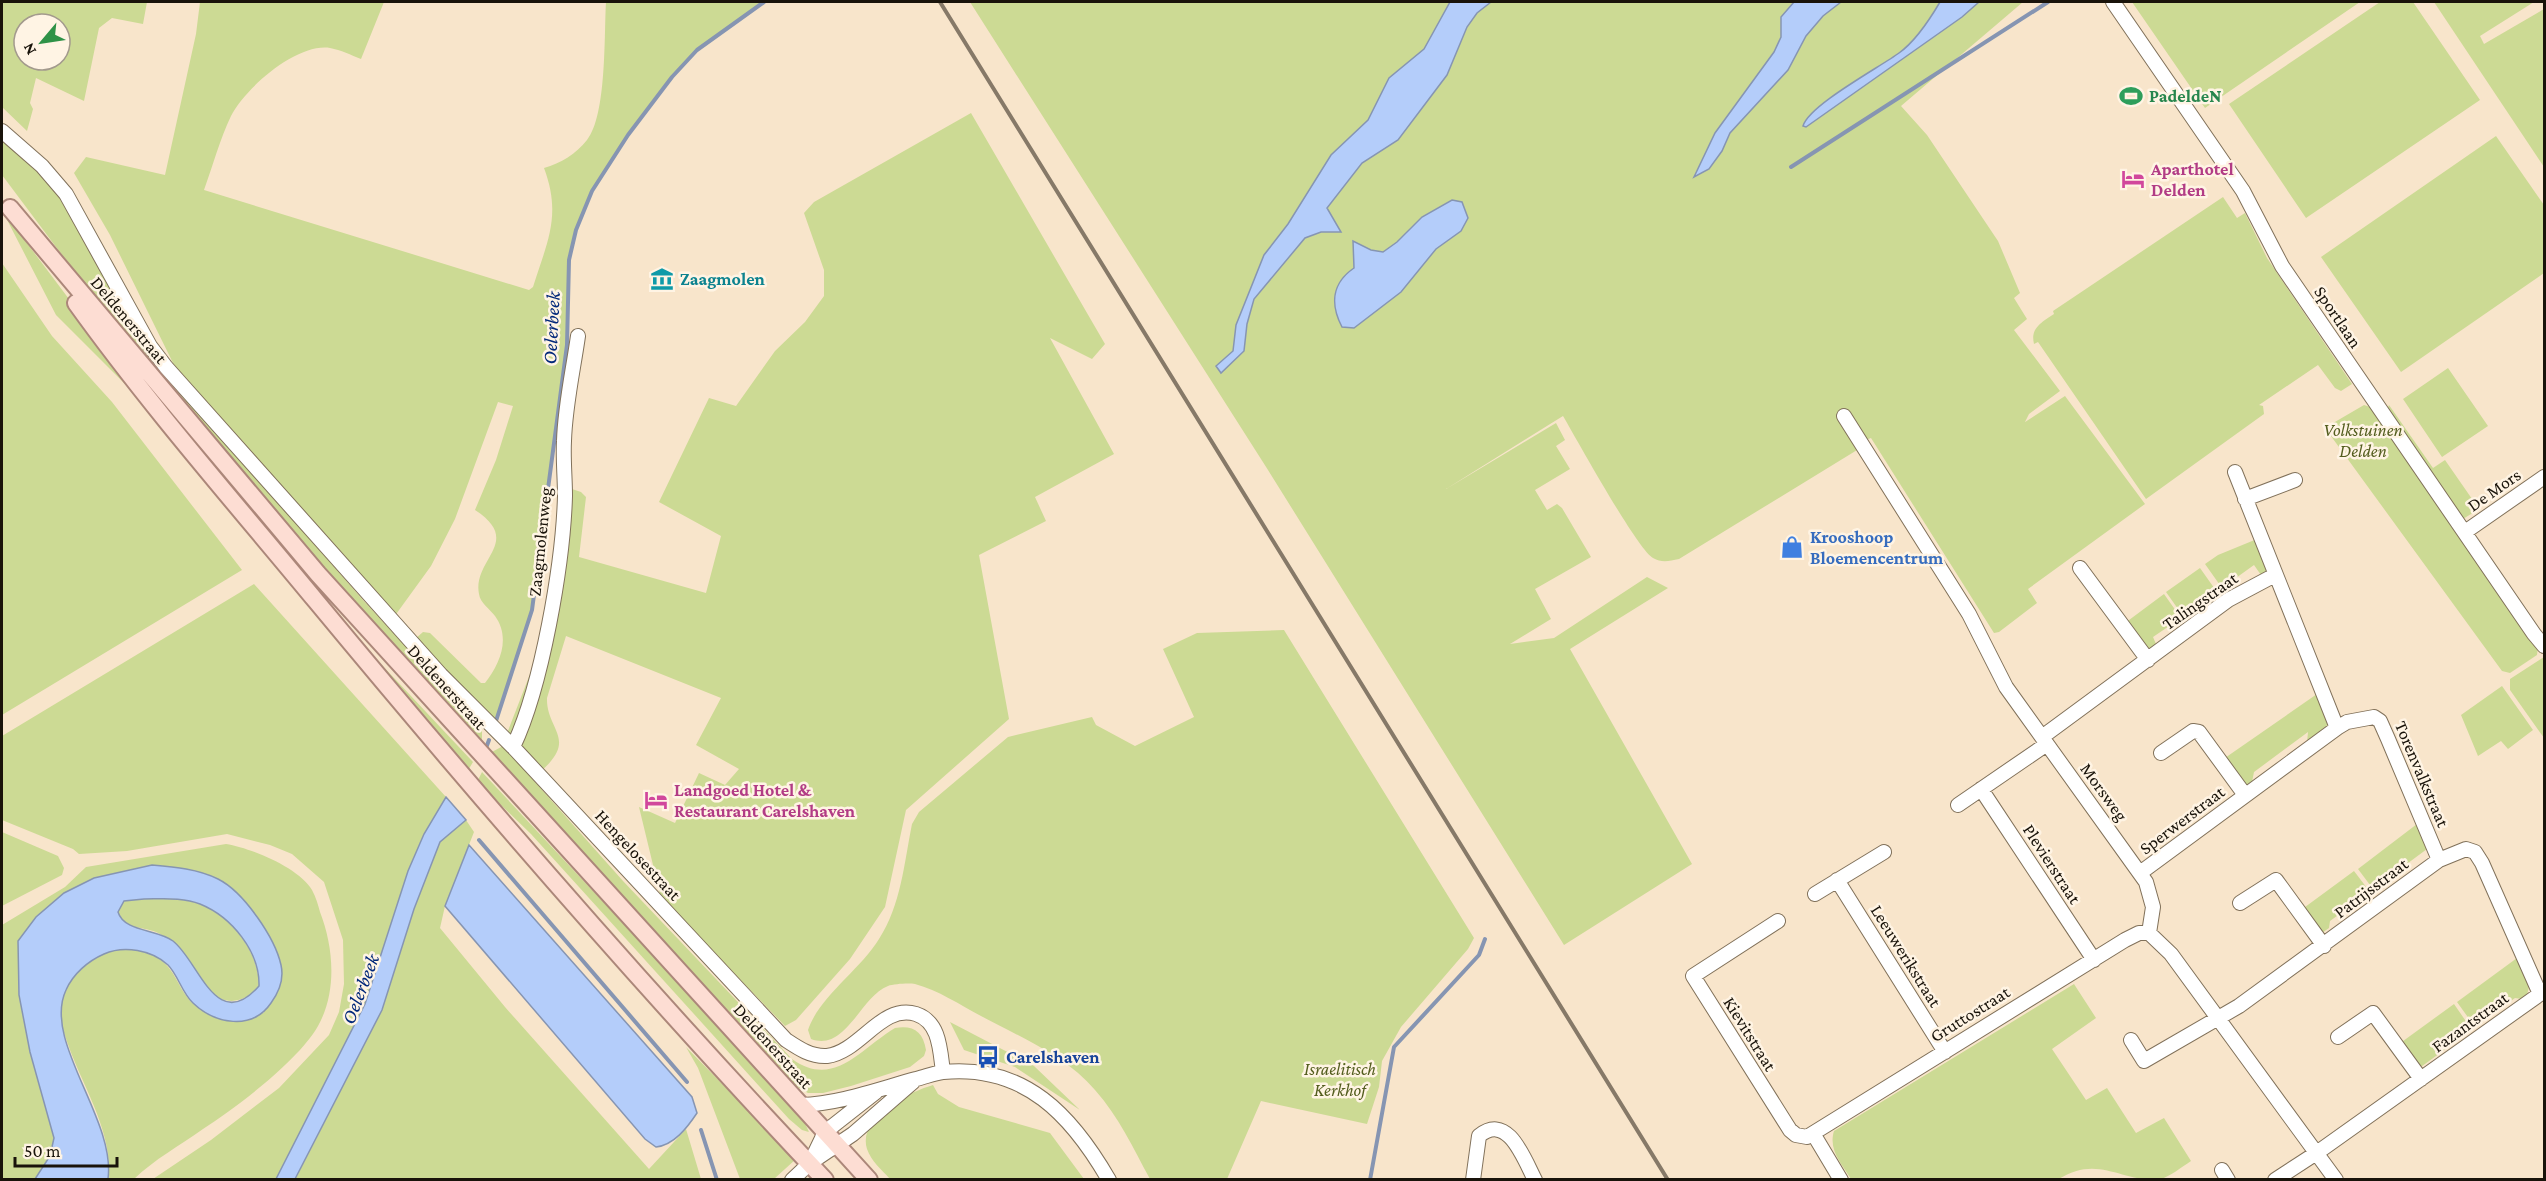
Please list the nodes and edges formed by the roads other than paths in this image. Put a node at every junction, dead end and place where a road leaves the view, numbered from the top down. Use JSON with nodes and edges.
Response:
{"nodes":[{"id":1,"x":2113,"y":2,"type":"edge"},
{"id":2,"x":2,"y":131,"type":"edge"},
{"id":3,"x":6,"y":202,"type":"edge"},
{"id":4,"x":578,"y":336,"type":"dead end"},
{"id":5,"x":1844,"y":416,"type":"dead end"},
{"id":6,"x":2235,"y":472,"type":"dead end"},
{"id":7,"x":2544,"y":477,"type":"edge"},
{"id":8,"x":2295,"y":480,"type":"dead end"},
{"id":9,"x":2245,"y":500,"type":"junction"},
{"id":10,"x":2464,"y":532,"type":"junction"},
{"id":11,"x":317,"y":536,"type":"joint"},
{"id":12,"x":2080,"y":568,"type":"dead end"},
{"id":13,"x":2275,"y":575,"type":"junction"},
{"id":14,"x":2544,"y":646,"type":"edge"},
{"id":15,"x":2148,"y":660,"type":"junction"},
{"id":16,"x":2337,"y":728,"type":"junction"},
{"id":17,"x":2044,"y":741,"type":"junction"},
{"id":18,"x":513,"y":747,"type":"junction"},
{"id":19,"x":2161,"y":753,"type":"dead end"},
{"id":20,"x":1981,"y":789,"type":"junction"},
{"id":21,"x":2245,"y":795,"type":"junction"},
{"id":22,"x":1958,"y":805,"type":"dead end"},
{"id":23,"x":1884,"y":852,"type":"dead end"},
{"id":24,"x":2439,"y":860,"type":"junction"},
{"id":25,"x":2140,"y":873,"type":"junction"},
{"id":26,"x":1837,"y":880,"type":"junction"},
{"id":27,"x":1815,"y":894,"type":"dead end"},
{"id":28,"x":2240,"y":903,"type":"dead end"},
{"id":29,"x":1778,"y":921,"type":"dead end"},
{"id":30,"x":2149,"y":933,"type":"junction"},
{"id":31,"x":2324,"y":946,"type":"junction"},
{"id":32,"x":2094,"y":960,"type":"junction"},
{"id":33,"x":2542,"y":992,"type":"edge"},
{"id":34,"x":2217,"y":1018,"type":"junction"},
{"id":35,"x":2338,"y":1036,"type":"dead end"},
{"id":36,"x":2131,"y":1040,"type":"dead end"},
{"id":37,"x":1945,"y":1052,"type":"junction"},
{"id":38,"x":943,"y":1072,"type":"junction"},
{"id":39,"x":917,"y":1079,"type":"junction"},
{"id":40,"x":2421,"y":1079,"type":"junction"},
{"id":41,"x":881,"y":1088,"type":"junction"},
{"id":42,"x":801,"y":1105,"type":"junction"},
{"id":43,"x":825,"y":1132,"type":"junction"},
{"id":44,"x":1814,"y":1135,"type":"junction"},
{"id":45,"x":838,"y":1145,"type":"junction"},
{"id":46,"x":2318,"y":1152,"type":"junction"},
{"id":47,"x":810,"y":1163,"type":"junction"},
{"id":48,"x":792,"y":1179,"type":"edge"},
{"id":49,"x":825,"y":1179,"type":"edge"},
{"id":50,"x":869,"y":1179,"type":"edge"},
{"id":51,"x":1109,"y":1179,"type":"edge"},
{"id":52,"x":1473,"y":1179,"type":"edge"},
{"id":53,"x":1535,"y":1179,"type":"edge"},
{"id":54,"x":1841,"y":1179,"type":"edge"},
{"id":55,"x":2275,"y":1179,"type":"edge"},
{"id":56,"x":2336,"y":1179,"type":"edge"}],
"edges":[{"from":1,"to":10,"type":"street","name":"Sportlaan"},
{"from":2,"to":11,"type":"street","name":"Deldenerstraat"},
{"from":3,"to":42,"type":"main road","name":"Deldenerstraat"},
{"from":3,"to":47,"type":"main road","name":"Deldenerstraat"},
{"from":4,"to":18,"type":"street","name":"Zaagmolenweg"},
{"from":5,"to":17,"type":"street","name":"Morsweg"},
{"from":6,"to":9,"type":"street"},
{"from":7,"to":10,"type":"street","name":"De Mors"},
{"from":8,"to":9,"type":"street"},
{"from":9,"to":13,"type":"street"},
{"from":10,"to":14,"type":"street","name":"Sportlaan"},
{"from":11,"to":18,"type":"street","name":"Hengelosestraat"},
{"from":12,"to":15,"type":"street"},
{"from":13,"to":15,"type":"street","name":"Talingstraat"},
{"from":13,"to":16,"type":"street"},
{"from":15,"to":17,"type":"street","name":"Talingstraat"},
{"from":16,"to":21,"type":"street","name":"Sperwerstraat"},
{"from":16,"to":24,"type":"street","name":"Torenvalkstraat"},
{"from":17,"to":20,"type":"street"},
{"from":17,"to":25,"type":"street","name":"Morsweg"},
{"from":18,"to":38,"type":"street","name":"Hengelosestraat"},
{"from":19,"to":21,"type":"street","name":"Sperwerstraat"},
{"from":20,"to":22,"type":"street"},
{"from":20,"to":32,"type":"street","name":"Plevierstraat"},
{"from":21,"to":25,"type":"street","name":"Sperwerstraat"},
{"from":23,"to":26,"type":"street"},
{"from":24,"to":31,"type":"street","name":"Patrijsstraat"},
{"from":24,"to":33,"type":"street"},
{"from":25,"to":30,"type":"street","name":"Morsweg"},
{"from":26,"to":27,"type":"street"},
{"from":26,"to":37,"type":"street","name":"Leeuwerikstraat"},
{"from":28,"to":31,"type":"street"},
{"from":29,"to":44,"type":"street","name":"Kievitstraat"},
{"from":30,"to":32,"type":"street","name":"Gruttostraat"},
{"from":30,"to":34,"type":"street"},
{"from":31,"to":34,"type":"street","name":"Patrijsstraat"},
{"from":32,"to":37,"type":"street","name":"Gruttostraat"},
{"from":33,"to":40,"type":"street","name":"Fazantstraat"},
{"from":34,"to":36,"type":"street","name":"Patrijsstraat"},
{"from":34,"to":46,"type":"street"},
{"from":35,"to":40,"type":"street"},
{"from":37,"to":44,"type":"street","name":"Gruttostraat"},
{"from":38,"to":39,"type":"street"},
{"from":38,"to":51,"type":"street"},
{"from":39,"to":41,"type":"street"},
{"from":39,"to":45,"type":"street"},
{"from":40,"to":46,"type":"street","name":"Fazantstraat"},
{"from":41,"to":42,"type":"street"},
{"from":41,"to":43,"type":"street"},
{"from":42,"to":43,"type":"main road","name":"Deldenerstraat"},
{"from":43,"to":45,"type":"main road","name":"Deldenerstraat"},
{"from":43,"to":47,"type":"street"},
{"from":44,"to":54,"type":"street"},
{"from":45,"to":47,"type":"street"},
{"from":45,"to":50,"type":"main road","name":"Deldenerstraat"},
{"from":46,"to":55,"type":"street","name":"Fazantstraat"},
{"from":46,"to":56,"type":"street"},
{"from":47,"to":48,"type":"street"},
{"from":47,"to":49,"type":"main road","name":"Deldenerstraat"},
{"from":52,"to":53,"type":"street"}]}
